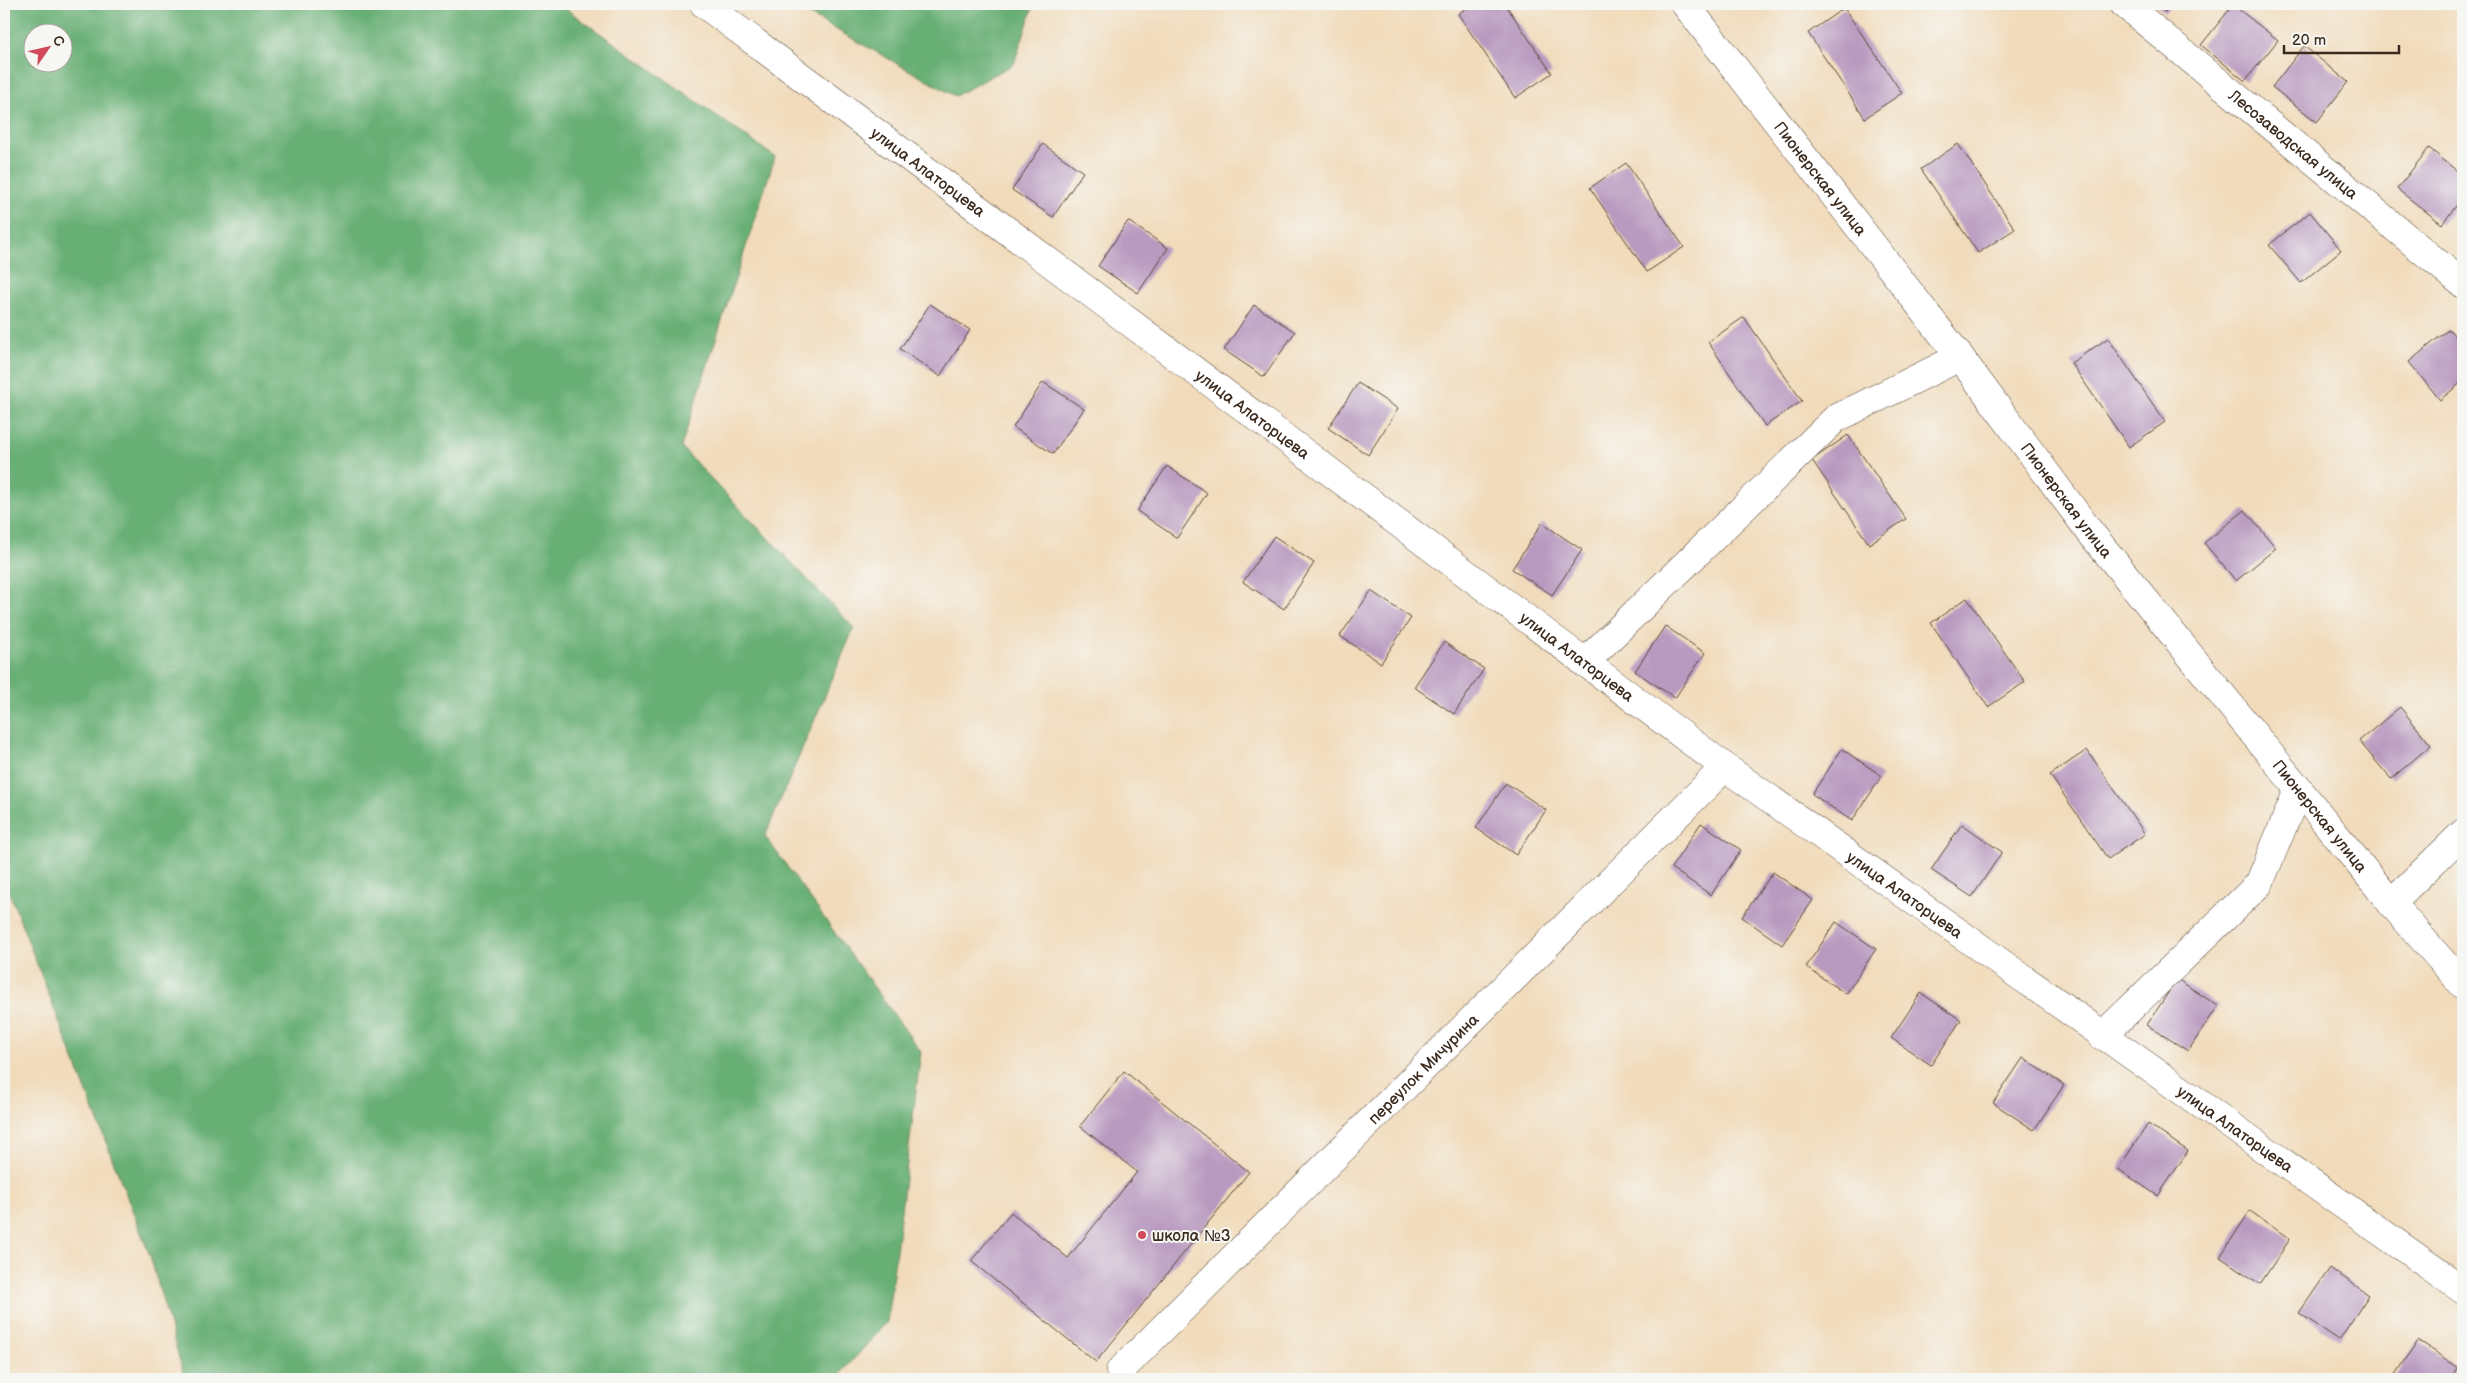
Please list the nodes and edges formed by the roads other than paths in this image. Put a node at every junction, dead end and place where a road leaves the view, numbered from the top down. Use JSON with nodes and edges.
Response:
{"nodes":[{"id":1,"x":704,"y":4,"type":"edge"},
{"id":2,"x":1685,"y":4,"type":"edge"},
{"id":3,"x":2124,"y":4,"type":"edge"},
{"id":4,"x":2463,"y":284,"type":"edge"},
{"id":5,"x":1960,"y":358,"type":"junction"},
{"id":6,"x":1584,"y":663,"type":"junction"},
{"id":7,"x":1725,"y":767,"type":"junction"},
{"id":8,"x":2298,"y":790,"type":"junction"},
{"id":9,"x":2463,"y":833,"type":"edge"},
{"id":10,"x":2391,"y":903,"type":"junction"},
{"id":11,"x":2463,"y":986,"type":"edge"},
{"id":12,"x":2102,"y":1036,"type":"junction"},
{"id":13,"x":2463,"y":1290,"type":"edge"},
{"id":14,"x":1120,"y":1371,"type":"dead end"}],
"edges":[{"from":1,"to":6,"type":"street","name":"улица Алаторцева"},
{"from":2,"to":5,"type":"street","name":"Пионерская улица"},
{"from":3,"to":4,"type":"street","name":"Лесозаводская улица"},
{"from":5,"to":6,"type":"street"},
{"from":5,"to":8,"type":"street","name":"Пионерская улица"},
{"from":6,"to":7,"type":"street","name":"улица Алаторцева"},
{"from":7,"to":12,"type":"street","name":"улица Алаторцева"},
{"from":7,"to":14,"type":"street","name":"переулок Мичурина"},
{"from":8,"to":10,"type":"street","name":"Пионерская улица"},
{"from":8,"to":12,"type":"street"},
{"from":9,"to":10,"type":"street"},
{"from":10,"to":11,"type":"street","name":"Пионерская улица"},
{"from":12,"to":13,"type":"street","name":"улица Алаторцева"}]}
